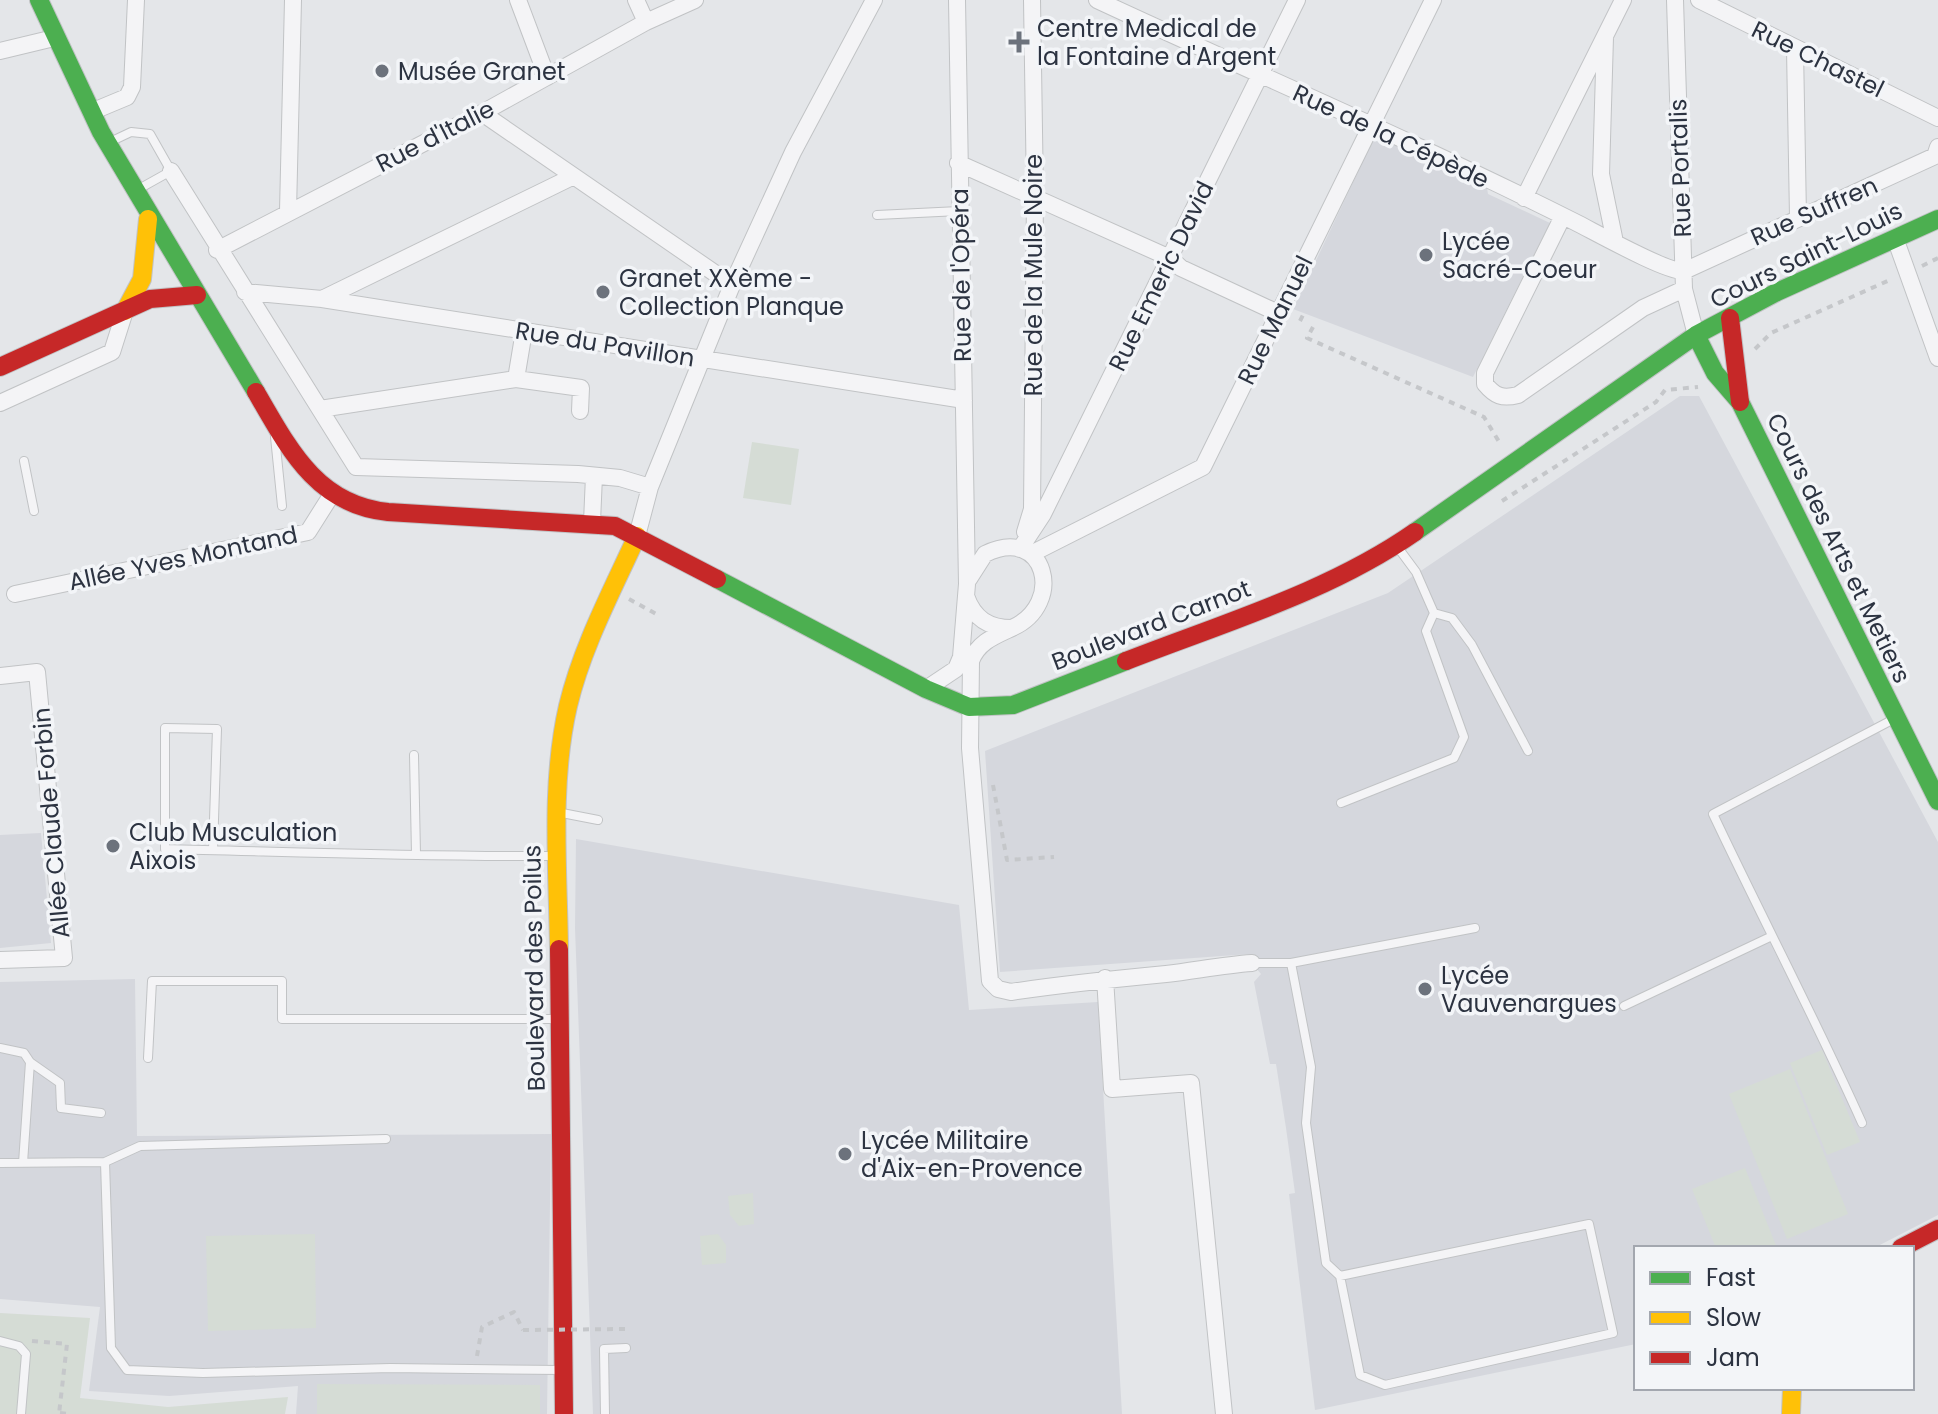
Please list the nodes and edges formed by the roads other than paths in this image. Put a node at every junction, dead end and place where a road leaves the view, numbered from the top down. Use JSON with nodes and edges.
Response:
{"nodes":[{"id":1,"x":39,"y":0,"type":"edge"},
{"id":2,"x":136,"y":0,"type":"edge"},
{"id":3,"x":293,"y":0,"type":"edge"},
{"id":4,"x":518,"y":0,"type":"edge"},
{"id":5,"x":636,"y":0,"type":"edge"},
{"id":6,"x":695,"y":0,"type":"edge"},
{"id":7,"x":874,"y":0,"type":"edge"},
{"id":8,"x":957,"y":0,"type":"edge"},
{"id":9,"x":1032,"y":0,"type":"edge"},
{"id":10,"x":1097,"y":0,"type":"edge"},
{"id":11,"x":1297,"y":0,"type":"edge"},
{"id":12,"x":1433,"y":0,"type":"edge"},
{"id":13,"x":1623,"y":0,"type":"edge"},
{"id":14,"x":1675,"y":0,"type":"edge"},
{"id":15,"x":1699,"y":0,"type":"edge"},
{"id":16,"x":646,"y":22,"type":"junction"},
{"id":17,"x":1605,"y":36,"type":"junction"},
{"id":18,"x":54,"y":38,"type":"junction"},
{"id":19,"x":1795,"y":49,"type":"junction"},
{"id":20,"x":0,"y":51,"type":"edge"},
{"id":21,"x":1260,"y":76,"type":"junction"},
{"id":22,"x":547,"y":77,"type":"junction"},
{"id":23,"x":91,"y":112,"type":"junction"},
{"id":24,"x":482,"y":113,"type":"junction"},
{"id":25,"x":1938,"y":118,"type":"edge"},
{"id":26,"x":1370,"y":126,"type":"junction"},
{"id":27,"x":106,"y":144,"type":"junction"},
{"id":28,"x":1938,"y":147,"type":"edge"},
{"id":29,"x":958,"y":163,"type":"junction"},
{"id":30,"x":171,"y":171,"type":"junction"},
{"id":31,"x":572,"y":177,"type":"junction"},
{"id":32,"x":133,"y":192,"type":"junction"},
{"id":33,"x":1035,"y":195,"type":"junction"},
{"id":34,"x":1524,"y":198,"type":"junction"},
{"id":35,"x":288,"y":211,"type":"junction"},
{"id":36,"x":959,"y":211,"type":"junction"},
{"id":37,"x":877,"y":215,"type":"dead end"},
{"id":38,"x":1563,"y":216,"type":"junction"},
{"id":39,"x":1798,"y":217,"type":"junction"},
{"id":40,"x":148,"y":219,"type":"junction"},
{"id":41,"x":1938,"y":219,"type":"edge"},
{"id":42,"x":1895,"y":238,"type":"junction"},
{"id":43,"x":1615,"y":242,"type":"junction"},
{"id":44,"x":217,"y":250,"type":"junction"},
{"id":45,"x":1170,"y":258,"type":"junction"},
{"id":46,"x":1684,"y":271,"type":"junction"},
{"id":47,"x":732,"y":285,"type":"junction"},
{"id":48,"x":1684,"y":289,"type":"junction"},
{"id":49,"x":245,"y":292,"type":"junction"},
{"id":50,"x":197,"y":295,"type":"junction"},
{"id":51,"x":322,"y":299,"type":"junction"},
{"id":52,"x":125,"y":311,"type":"junction"},
{"id":53,"x":1278,"y":313,"type":"junction"},
{"id":54,"x":1730,"y":318,"type":"junction"},
{"id":55,"x":524,"y":331,"type":"junction"},
{"id":56,"x":1696,"y":335,"type":"junction"},
{"id":57,"x":1938,"y":358,"type":"edge"},
{"id":58,"x":703,"y":360,"type":"junction"},
{"id":59,"x":0,"y":367,"type":"edge"},
{"id":60,"x":516,"y":379,"type":"junction"},
{"id":61,"x":964,"y":400,"type":"junction"},
{"id":62,"x":1740,"y":402,"type":"junction"},
{"id":63,"x":0,"y":403,"type":"edge"},
{"id":64,"x":320,"y":409,"type":"junction"},
{"id":65,"x":580,"y":411,"type":"dead end"},
{"id":66,"x":275,"y":420,"type":"junction"},
{"id":67,"x":24,"y":461,"type":"dead end"},
{"id":68,"x":594,"y":476,"type":"junction"},
{"id":69,"x":650,"y":487,"type":"junction"},
{"id":70,"x":332,"y":494,"type":"junction"},
{"id":71,"x":282,"y":506,"type":"dead end"},
{"id":72,"x":34,"y":511,"type":"dead end"},
{"id":73,"x":592,"y":522,"type":"junction"},
{"id":74,"x":637,"y":536,"type":"junction"},
{"id":75,"x":1396,"y":545,"type":"junction"},
{"id":76,"x":1026,"y":551,"type":"junction"},
{"id":77,"x":966,"y":589,"type":"junction"},
{"id":78,"x":15,"y":594,"type":"dead end"},
{"id":79,"x":1434,"y":613,"type":"junction"},
{"id":80,"x":1012,"y":628,"type":"junction"},
{"id":81,"x":0,"y":676,"type":"edge"},
{"id":82,"x":926,"y":689,"type":"junction"},
{"id":83,"x":969,"y":707,"type":"junction"},
{"id":84,"x":1897,"y":718,"type":"junction"},
{"id":85,"x":1528,"y":751,"type":"dead end"},
{"id":86,"x":414,"y":755,"type":"dead end"},
{"id":87,"x":1938,"y":801,"type":"edge"},
{"id":88,"x":1341,"y":803,"type":"dead end"},
{"id":89,"x":557,"y":812,"type":"junction"},
{"id":90,"x":598,"y":820,"type":"dead end"},
{"id":91,"x":213,"y":850,"type":"junction"},
{"id":92,"x":416,"y":854,"type":"junction"},
{"id":93,"x":556,"y":856,"type":"junction"},
{"id":94,"x":1475,"y":928,"type":"dead end"},
{"id":95,"x":1770,"y":937,"type":"junction"},
{"id":96,"x":0,"y":960,"type":"edge"},
{"id":97,"x":1252,"y":963,"type":"joint"},
{"id":98,"x":1291,"y":963,"type":"junction"},
{"id":99,"x":1105,"y":978,"type":"junction"},
{"id":100,"x":1624,"y":1006,"type":"dead end"},
{"id":101,"x":558,"y":1019,"type":"junction"},
{"id":102,"x":0,"y":1048,"type":"edge"},
{"id":103,"x":148,"y":1058,"type":"dead end"},
{"id":104,"x":30,"y":1062,"type":"junction"},
{"id":105,"x":101,"y":1113,"type":"dead end"},
{"id":106,"x":1862,"y":1123,"type":"dead end"},
{"id":107,"x":386,"y":1139,"type":"dead end"},
{"id":108,"x":105,"y":1162,"type":"junction"},
{"id":109,"x":0,"y":1163,"type":"edge"},
{"id":110,"x":23,"y":1163,"type":"junction"},
{"id":111,"x":1938,"y":1229,"type":"edge"},
{"id":112,"x":1905,"y":1246,"type":"edge"},
{"id":113,"x":1340,"y":1276,"type":"junction"},
{"id":114,"x":5,"y":1341,"type":"edge"},
{"id":115,"x":626,"y":1348,"type":"dead end"},
{"id":116,"x":564,"y":1370,"type":"junction"},
{"id":117,"x":1792,"y":1390,"type":"edge"},
{"id":118,"x":21,"y":1414,"type":"edge"},
{"id":119,"x":564,"y":1414,"type":"edge"},
{"id":120,"x":605,"y":1414,"type":"edge"},
{"id":121,"x":1224,"y":1414,"type":"edge"},
{"id":122,"x":1791,"y":1414,"type":"edge"}],
"edges":[{"from":1,"to":18,"type":"main road","name":"Boulevard Carnot"},
{"from":2,"to":23,"type":"street"},
{"from":3,"to":35,"type":"street"},
{"from":4,"to":22,"type":"street"},
{"from":5,"to":16,"type":"street"},
{"from":6,"to":16,"type":"street","name":"Rue d'Italie"},
{"from":7,"to":47,"type":"street"},
{"from":8,"to":29,"type":"street","name":"Rue de l'Opéra"},
{"from":9,"to":33,"type":"street","name":"Rue de la Mule Noire"},
{"from":10,"to":21,"type":"street","name":"Rue de la Cépède"},
{"from":11,"to":21,"type":"street","name":"Rue Emeric David"},
{"from":12,"to":26,"type":"street","name":"Rue Manuel"},
{"from":13,"to":17,"type":"street"},
{"from":14,"to":46,"type":"street","name":"Rue Portalis"},
{"from":15,"to":19,"type":"street","name":"Rue Chastel"},
{"from":16,"to":22,"type":"street","name":"Rue d'Italie"},
{"from":17,"to":34,"type":"street"},
{"from":17,"to":43,"type":"street"},
{"from":18,"to":20,"type":"street"},
{"from":18,"to":23,"type":"main road","name":"Boulevard Carnot"},
{"from":19,"to":25,"type":"street","name":"Rue Chastel"},
{"from":19,"to":39,"type":"street"},
{"from":21,"to":26,"type":"street","name":"Rue de la Cépède"},
{"from":21,"to":45,"type":"street","name":"Rue Emeric David"},
{"from":22,"to":24,"type":"street","name":"Rue d'Italie"},
{"from":23,"to":27,"type":"main road","name":"Boulevard Carnot"},
{"from":24,"to":31,"type":"street"},
{"from":24,"to":35,"type":"street","name":"Rue d'Italie"},
{"from":26,"to":34,"type":"street","name":"Rue de la Cépède"},
{"from":26,"to":53,"type":"street","name":"Rue Manuel"},
{"from":27,"to":30,"type":"lane"},
{"from":27,"to":32,"type":"main road","name":"Boulevard Carnot"},
{"from":28,"to":39,"type":"street","name":"Rue Suffren"},
{"from":29,"to":33,"type":"street"},
{"from":29,"to":36,"type":"street","name":"Rue de l'Opéra"},
{"from":30,"to":32,"type":"lane"},
{"from":30,"to":44,"type":"street"},
{"from":31,"to":47,"type":"street"},
{"from":31,"to":51,"type":"street"},
{"from":32,"to":40,"type":"main road","name":"Boulevard Carnot"},
{"from":33,"to":45,"type":"street"},
{"from":33,"to":76,"type":"street","name":"Rue de la Mule Noire"},
{"from":34,"to":38,"type":"street","name":"Rue de la Cépède"},
{"from":35,"to":44,"type":"street","name":"Rue d'Italie"},
{"from":36,"to":37,"type":"lane"},
{"from":36,"to":61,"type":"street","name":"Rue de l'Opéra"},
{"from":38,"to":43,"type":"street","name":"Rue de la Cépède"},
{"from":38,"to":48,"type":"street"},
{"from":39,"to":46,"type":"street","name":"Rue Suffren"},
{"from":40,"to":50,"type":"main road","name":"Boulevard Carnot"},
{"from":40,"to":52,"type":"main road"},
{"from":41,"to":42,"type":"main road","name":"Cours Saint-Louis"},
{"from":42,"to":54,"type":"main road","name":"Cours Saint-Louis"},
{"from":42,"to":57,"type":"street"},
{"from":43,"to":46,"type":"street","name":"Rue de la Cépède"},
{"from":44,"to":49,"type":"street"},
{"from":45,"to":53,"type":"street"},
{"from":45,"to":76,"type":"street","name":"Rue Emeric David"},
{"from":46,"to":48,"type":"street","name":"Rue Portalis"},
{"from":47,"to":58,"type":"street"},
{"from":48,"to":56,"type":"street","name":"Rue Portalis"},
{"from":49,"to":51,"type":"street","name":"Rue du Pavillon"},
{"from":49,"to":64,"type":"street"},
{"from":50,"to":52,"type":"main road"},
{"from":50,"to":66,"type":"main road","name":"Boulevard Carnot"},
{"from":51,"to":55,"type":"street","name":"Rue du Pavillon"},
{"from":52,"to":59,"type":"main road"},
{"from":52,"to":63,"type":"street"},
{"from":53,"to":76,"type":"street","name":"Rue Manuel"},
{"from":54,"to":56,"type":"main road","name":"Cours Saint-Louis"},
{"from":54,"to":62,"type":"main road","name":"Cours des Arts et Metiers"},
{"from":55,"to":58,"type":"street","name":"Rue du Pavillon"},
{"from":55,"to":60,"type":"street"},
{"from":56,"to":62,"type":"main road","name":"Cours des Arts et Metiers"},
{"from":56,"to":75,"type":"main road","name":"Boulevard Carnot"},
{"from":58,"to":61,"type":"street","name":"Rue du Pavillon"},
{"from":58,"to":69,"type":"street"},
{"from":60,"to":64,"type":"street"},
{"from":60,"to":65,"type":"street"},
{"from":61,"to":77,"type":"street","name":"Rue de l'Opéra"},
{"from":62,"to":84,"type":"main road","name":"Cours des Arts et Metiers"},
{"from":64,"to":68,"type":"street"},
{"from":66,"to":70,"type":"main road","name":"Boulevard Carnot"},
{"from":66,"to":71,"type":"lane"},
{"from":67,"to":72,"type":"lane"},
{"from":68,"to":69,"type":"street"},
{"from":68,"to":73,"type":"street"},
{"from":69,"to":74,"type":"street"},
{"from":70,"to":73,"type":"main road","name":"Boulevard Carnot"},
{"from":70,"to":78,"type":"street","name":"Allée Yves Montand"},
{"from":73,"to":74,"type":"main road","name":"Boulevard Carnot"},
{"from":74,"to":82,"type":"main road","name":"Boulevard Carnot"},
{"from":74,"to":89,"type":"main road","name":"Boulevard des Poilus"},
{"from":75,"to":79,"type":"lane"},
{"from":75,"to":83,"type":"main road","name":"Boulevard Carnot"},
{"from":76,"to":77,"type":"street"},
{"from":76,"to":80,"type":"street"},
{"from":77,"to":80,"type":"street"},
{"from":77,"to":82,"type":"street","name":"Rue de l'Opéra"},
{"from":79,"to":85,"type":"lane"},
{"from":79,"to":88,"type":"lane"},
{"from":80,"to":83,"type":"street"},
{"from":81,"to":96,"type":"street","name":"Allée Claude Forbin"},
{"from":82,"to":83,"type":"main road","name":"Boulevard Carnot"},
{"from":83,"to":99,"type":"street"},
{"from":84,"to":87,"type":"main road","name":"Cours des Arts et Metiers"},
{"from":84,"to":95,"type":"lane"},
{"from":86,"to":92,"type":"lane"},
{"from":89,"to":90,"type":"lane"},
{"from":89,"to":93,"type":"main road","name":"Boulevard des Poilus"},
{"from":91,"to":91,"type":"lane"},
{"from":91,"to":92,"type":"lane"},
{"from":92,"to":93,"type":"lane"},
{"from":93,"to":101,"type":"main road","name":"Boulevard des Poilus"},
{"from":94,"to":98,"type":"lane"},
{"from":95,"to":100,"type":"lane"},
{"from":95,"to":106,"type":"lane"},
{"from":97,"to":98,"type":"lane"},
{"from":97,"to":99,"type":"street"},
{"from":98,"to":113,"type":"lane"},
{"from":99,"to":121,"type":"street"},
{"from":101,"to":103,"type":"lane"},
{"from":101,"to":116,"type":"main road","name":"Boulevard des Poilus"},
{"from":102,"to":104,"type":"lane"},
{"from":104,"to":105,"type":"lane"},
{"from":104,"to":110,"type":"lane"},
{"from":107,"to":108,"type":"lane"},
{"from":108,"to":110,"type":"lane"},
{"from":108,"to":116,"type":"lane"},
{"from":109,"to":110,"type":"lane"},
{"from":111,"to":112,"type":"main road"},
{"from":113,"to":113,"type":"lane"},
{"from":114,"to":118,"type":"lane"},
{"from":115,"to":120,"type":"lane"},
{"from":116,"to":119,"type":"main road","name":"Boulevard des Poilus"},
{"from":117,"to":122,"type":"main road"}]}
